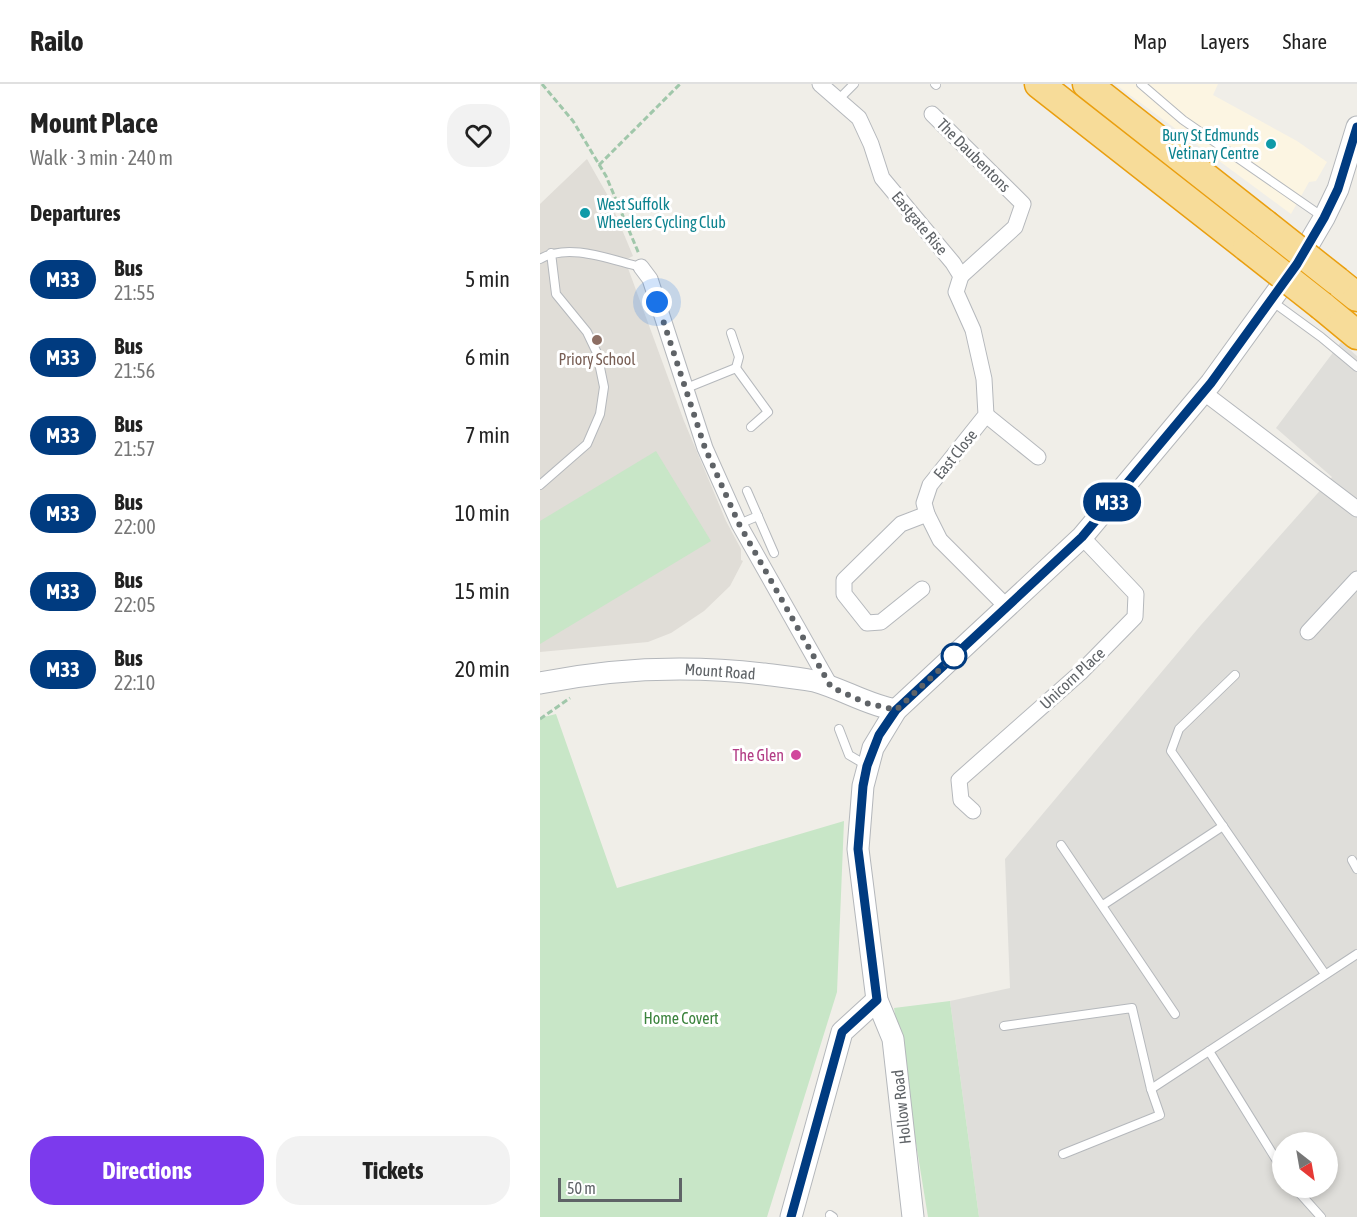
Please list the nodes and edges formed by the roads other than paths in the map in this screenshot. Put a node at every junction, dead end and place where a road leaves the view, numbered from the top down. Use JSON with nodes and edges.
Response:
{"nodes":[{"id":1,"x":820,"y":84,"type":"edge"},
{"id":2,"x":854,"y":84,"type":"edge"},
{"id":3,"x":1039,"y":84,"type":"edge"},
{"id":4,"x":1087,"y":84,"type":"edge"},
{"id":5,"x":1141,"y":84,"type":"edge"},
{"id":6,"x":838,"y":100,"type":"junction"},
{"id":7,"x":932,"y":114,"type":"dead end"},
{"id":8,"x":1357,"y":127,"type":"edge"},
{"id":9,"x":1352,"y":164,"type":"edge"},
{"id":10,"x":1324,"y":218,"type":"junction"},
{"id":11,"x":551,"y":253,"type":"junction"},
{"id":12,"x":540,"y":259,"type":"edge"},
{"id":13,"x":641,"y":267,"type":"joint"},
{"id":14,"x":960,"y":276,"type":"junction"},
{"id":15,"x":1347,"y":289,"type":"edge"},
{"id":16,"x":1270,"y":300,"type":"junction"},
{"id":17,"x":731,"y":333,"type":"dead end"},
{"id":18,"x":1357,"y":335,"type":"edge"},
{"id":19,"x":736,"y":368,"type":"junction"},
{"id":20,"x":1357,"y":368,"type":"edge"},
{"id":21,"x":684,"y":389,"type":"junction"},
{"id":22,"x":1203,"y":392,"type":"junction"},
{"id":23,"x":986,"y":416,"type":"junction"},
{"id":24,"x":751,"y":427,"type":"dead end"},
{"id":25,"x":1038,"y":458,"type":"dead end"},
{"id":26,"x":540,"y":485,"type":"edge"},
{"id":27,"x":747,"y":491,"type":"dead end"},
{"id":28,"x":1357,"y":509,"type":"edge"},
{"id":29,"x":927,"y":514,"type":"junction"},
{"id":30,"x":758,"y":516,"type":"junction"},
{"id":31,"x":739,"y":524,"type":"junction"},
{"id":32,"x":1082,"y":537,"type":"junction"},
{"id":33,"x":774,"y":553,"type":"dead end"},
{"id":34,"x":1357,"y":579,"type":"edge"},
{"id":35,"x":922,"y":589,"type":"dead end"},
{"id":36,"x":1007,"y":607,"type":"junction"},
{"id":37,"x":1308,"y":632,"type":"dead end"},
{"id":38,"x":1235,"y":675,"type":"dead end"},
{"id":39,"x":540,"y":683,"type":"edge"},
{"id":40,"x":831,"y":687,"type":"junction"},
{"id":41,"x":896,"y":710,"type":"junction"},
{"id":42,"x":839,"y":729,"type":"dead end"},
{"id":43,"x":867,"y":766,"type":"junction"},
{"id":44,"x":973,"y":811,"type":"dead end"},
{"id":45,"x":1223,"y":826,"type":"junction"},
{"id":46,"x":1061,"y":845,"type":"dead end"},
{"id":47,"x":1352,"y":860,"type":"dead end"},
{"id":48,"x":1357,"y":869,"type":"edge"},
{"id":49,"x":1103,"y":905,"type":"junction"},
{"id":50,"x":1357,"y":954,"type":"edge"},
{"id":51,"x":1325,"y":974,"type":"junction"},
{"id":52,"x":877,"y":1000,"type":"junction"},
{"id":53,"x":1175,"y":1014,"type":"dead end"},
{"id":54,"x":1004,"y":1026,"type":"dead end"},
{"id":55,"x":1209,"y":1051,"type":"junction"},
{"id":56,"x":1151,"y":1089,"type":"junction"},
{"id":57,"x":1272,"y":1153,"type":"edge"},
{"id":58,"x":1063,"y":1154,"type":"dead end"},
{"id":59,"x":1303,"y":1198,"type":"edge"},
{"id":60,"x":791,"y":1217,"type":"edge"},
{"id":61,"x":913,"y":1217,"type":"edge"},
{"id":62,"x":1321,"y":1217,"type":"edge"}],
"edges":[{"from":1,"to":6,"type":"street","name":"Eastgate Rise"},
{"from":2,"to":6,"type":"lane"},
{"from":3,"to":18,"type":"highway","bridge":true},
{"from":4,"to":15,"type":"highway","bridge":true},
{"from":5,"to":10,"type":"lane"},
{"from":6,"to":14,"type":"street","name":"Eastgate Rise"},
{"from":7,"to":14,"type":"street","name":"The Daubentons"},
{"from":8,"to":9,"type":"street","name":"Hollow Road"},
{"from":9,"to":10,"type":"street","name":"Hollow Road"},
{"from":10,"to":16,"type":"street","name":"Hollow Road"},
{"from":11,"to":12,"type":"lane"},
{"from":11,"to":13,"type":"lane"},
{"from":11,"to":26,"type":"lane"},
{"from":13,"to":21,"type":"street"},
{"from":14,"to":23,"type":"street","name":"East Close"},
{"from":16,"to":20,"type":"lane"},
{"from":16,"to":22,"type":"street","name":"Hollow Road"},
{"from":17,"to":19,"type":"lane"},
{"from":19,"to":21,"type":"lane"},
{"from":19,"to":24,"type":"lane"},
{"from":21,"to":31,"type":"street"},
{"from":22,"to":28,"type":"street"},
{"from":22,"to":32,"type":"street","name":"Hollow Road"},
{"from":23,"to":25,"type":"street"},
{"from":23,"to":29,"type":"street","name":"East Close"},
{"from":27,"to":30,"type":"lane"},
{"from":29,"to":35,"type":"street"},
{"from":29,"to":36,"type":"street"},
{"from":30,"to":31,"type":"lane"},
{"from":30,"to":33,"type":"lane"},
{"from":31,"to":40,"type":"street"},
{"from":32,"to":36,"type":"street","name":"Hollow Road"},
{"from":32,"to":44,"type":"street","name":"Unicorn Place"},
{"from":34,"to":37,"type":"street"},
{"from":36,"to":41,"type":"street","name":"Hollow Road"},
{"from":38,"to":45,"type":"lane"},
{"from":39,"to":40,"type":"street","name":"Mount Road"},
{"from":40,"to":41,"type":"street","name":"Mount Road"},
{"from":41,"to":43,"type":"street","name":"Hollow Road"},
{"from":42,"to":43,"type":"lane"},
{"from":43,"to":52,"type":"street","name":"Hollow Road"},
{"from":45,"to":49,"type":"lane"},
{"from":45,"to":51,"type":"lane"},
{"from":46,"to":49,"type":"lane"},
{"from":47,"to":48,"type":"lane"},
{"from":49,"to":53,"type":"lane"},
{"from":50,"to":51,"type":"lane"},
{"from":51,"to":55,"type":"lane"},
{"from":52,"to":60,"type":"street"},
{"from":52,"to":61,"type":"street","name":"Hollow Road"},
{"from":54,"to":56,"type":"lane"},
{"from":55,"to":56,"type":"lane"},
{"from":55,"to":57,"type":"lane"},
{"from":56,"to":58,"type":"lane"},
{"from":59,"to":62,"type":"lane"}]}
